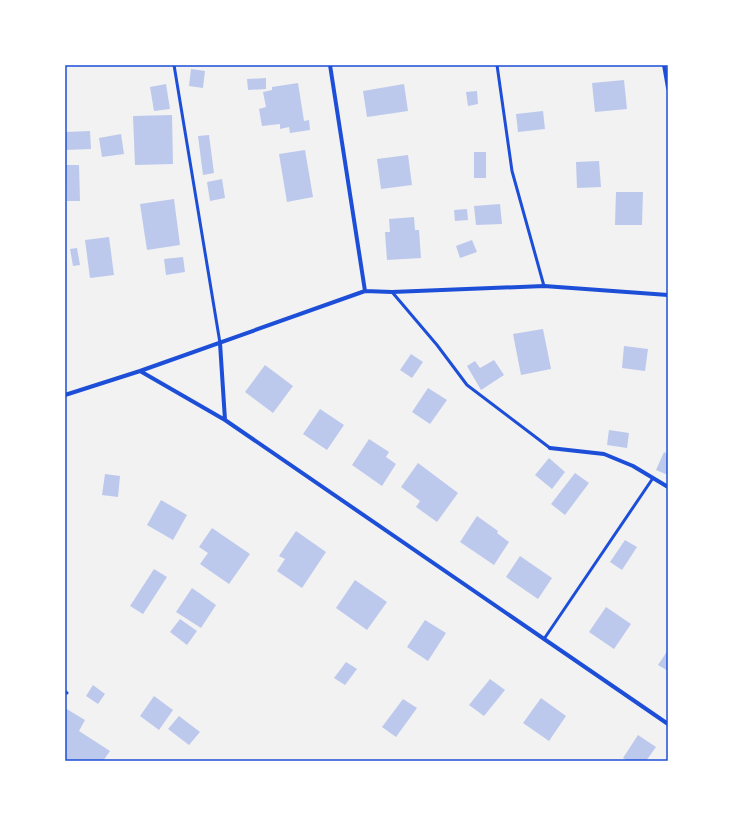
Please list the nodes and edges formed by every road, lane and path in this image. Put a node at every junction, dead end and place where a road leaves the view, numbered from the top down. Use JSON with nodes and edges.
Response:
{"nodes":[{"id":1,"x":174,"y":65,"type":"edge"},
{"id":2,"x":330,"y":65,"type":"edge"},
{"id":3,"x":497,"y":65,"type":"edge"},
{"id":4,"x":664,"y":65,"type":"edge"},
{"id":5,"x":668,"y":88,"type":"edge"},
{"id":6,"x":544,"y":286,"type":"junction"},
{"id":7,"x":365,"y":291,"type":"junction"},
{"id":8,"x":392,"y":292,"type":"junction"},
{"id":9,"x":668,"y":296,"type":"edge"},
{"id":10,"x":220,"y":343,"type":"junction"},
{"id":11,"x":140,"y":371,"type":"junction"},
{"id":12,"x":65,"y":395,"type":"edge"},
{"id":13,"x":225,"y":420,"type":"junction"},
{"id":14,"x":550,"y":448,"type":"joint"},
{"id":15,"x":653,"y":478,"type":"junction"},
{"id":16,"x":668,"y":487,"type":"edge"},
{"id":17,"x":544,"y":639,"type":"junction"},
{"id":18,"x":668,"y":724,"type":"edge"}],
"edges":[{"from":1,"to":10,"type":"lane"},
{"from":2,"to":7,"type":"street"},
{"from":3,"to":6,"type":"lane"},
{"from":4,"to":5,"type":"street"},
{"from":6,"to":8,"type":"street"},
{"from":6,"to":9,"type":"street"},
{"from":7,"to":8,"type":"street"},
{"from":7,"to":10,"type":"street"},
{"from":8,"to":14,"type":"lane"},
{"from":10,"to":11,"type":"street"},
{"from":10,"to":13,"type":"street"},
{"from":11,"to":12,"type":"street"},
{"from":11,"to":13,"type":"street"},
{"from":13,"to":17,"type":"street"},
{"from":14,"to":15,"type":"street"},
{"from":15,"to":16,"type":"street"},
{"from":15,"to":17,"type":"lane"},
{"from":17,"to":18,"type":"street"}]}
